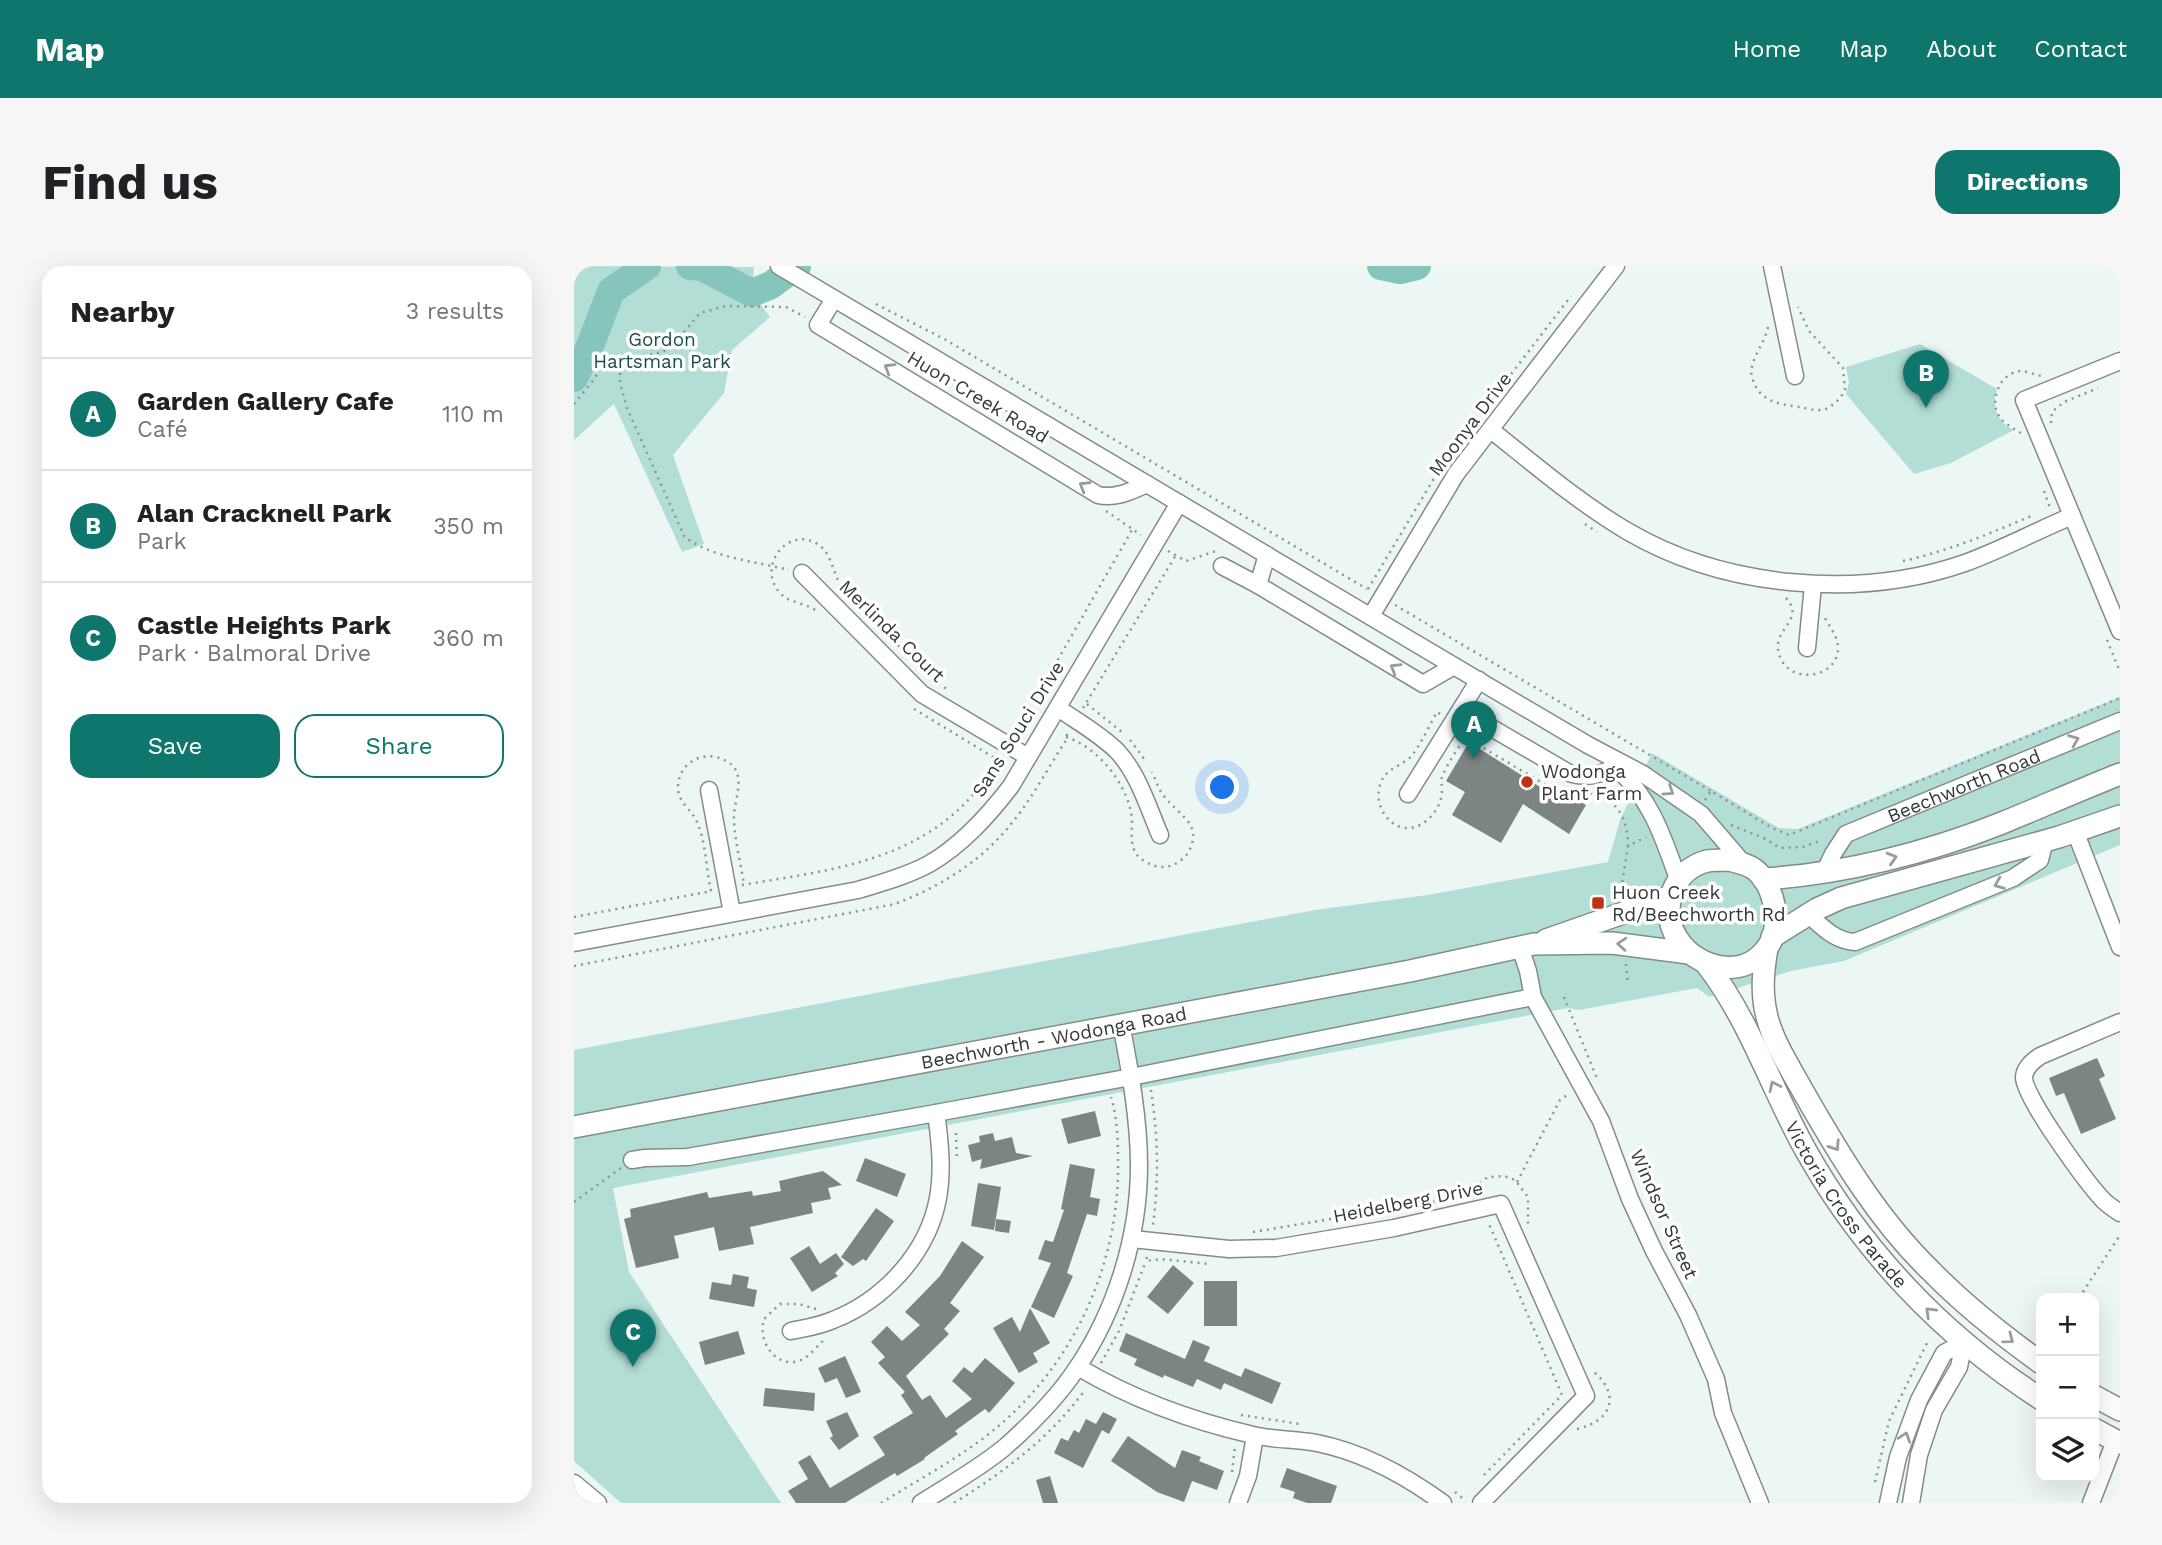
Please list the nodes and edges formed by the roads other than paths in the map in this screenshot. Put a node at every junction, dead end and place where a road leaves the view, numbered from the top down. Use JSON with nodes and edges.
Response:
{"nodes":[{"id":1,"x":779,"y":266,"type":"edge"},
{"id":2,"x":1616,"y":266,"type":"edge"},
{"id":3,"x":1772,"y":266,"type":"edge"},
{"id":4,"x":834,"y":299,"type":"junction"},
{"id":5,"x":2120,"y":361,"type":"edge"},
{"id":6,"x":1795,"y":376,"type":"dead end"},
{"id":7,"x":1491,"y":430,"type":"junction"},
{"id":8,"x":1147,"y":484,"type":"junction"},
{"id":9,"x":1179,"y":503,"type":"junction"},
{"id":10,"x":2059,"y":515,"type":"junction"},
{"id":11,"x":1267,"y":555,"type":"junction"},
{"id":12,"x":1222,"y":566,"type":"dead end"},
{"id":13,"x":802,"y":573,"type":"road end"},
{"id":14,"x":1258,"y":585,"type":"junction"},
{"id":15,"x":1812,"y":592,"type":"junction"},
{"id":16,"x":1371,"y":616,"type":"junction"},
{"id":17,"x":2112,"y":633,"type":"edge"},
{"id":18,"x":1807,"y":648,"type":"dead end"},
{"id":19,"x":1454,"y":666,"type":"junction"},
{"id":20,"x":1479,"y":680,"type":"junction"},
{"id":21,"x":1058,"y":708,"type":"junction"},
{"id":22,"x":1458,"y":715,"type":"junction"},
{"id":23,"x":2120,"y":721,"type":"edge"},
{"id":24,"x":1588,"y":745,"type":"junction"},
{"id":25,"x":1028,"y":757,"type":"junction"},
{"id":26,"x":1616,"y":767,"type":"junction"},
{"id":27,"x":2120,"y":774,"type":"edge"},
{"id":28,"x":709,"y":790,"type":"dead end"},
{"id":29,"x":1408,"y":794,"type":"dead end"},
{"id":30,"x":2120,"y":816,"type":"edge"},
{"id":31,"x":2075,"y":831,"type":"junction"},
{"id":32,"x":1160,"y":835,"type":"dead end"},
{"id":33,"x":2045,"y":840,"type":"junction"},
{"id":34,"x":1744,"y":864,"type":"junction"},
{"id":35,"x":1825,"y":871,"type":"junction"},
{"id":36,"x":1763,"y":880,"type":"junction"},
{"id":37,"x":1674,"y":888,"type":"junction"},
{"id":38,"x":732,"y":913,"type":"junction"},
{"id":39,"x":1808,"y":914,"type":"junction"},
{"id":40,"x":574,"y":943,"type":"edge"},
{"id":41,"x":1770,"y":943,"type":"junction"},
{"id":42,"x":1527,"y":946,"type":"junction"},
{"id":43,"x":2120,"y":947,"type":"edge"},
{"id":44,"x":1698,"y":959,"type":"junction"},
{"id":45,"x":1533,"y":996,"type":"junction"},
{"id":46,"x":2120,"y":1021,"type":"edge"},
{"id":47,"x":1121,"y":1024,"type":"junction"},
{"id":48,"x":1131,"y":1077,"type":"junction"},
{"id":49,"x":936,"y":1113,"type":"junction"},
{"id":50,"x":574,"y":1127,"type":"edge"},
{"id":51,"x":632,"y":1160,"type":"road end"},
{"id":52,"x":2120,"y":1213,"type":"edge"},
{"id":53,"x":1132,"y":1239,"type":"junction"},
{"id":54,"x":1977,"y":1315,"type":"junction"},
{"id":55,"x":791,"y":1331,"type":"dead end"},
{"id":56,"x":1964,"y":1342,"type":"junction"},
{"id":57,"x":2036,"y":1359,"type":"edge"},
{"id":58,"x":1078,"y":1367,"type":"junction"},
{"id":59,"x":2036,"y":1395,"type":"edge"},
{"id":60,"x":2099,"y":1399,"type":"edge"},
{"id":61,"x":2120,"y":1410,"type":"edge"},
{"id":62,"x":2099,"y":1432,"type":"edge"},
{"id":63,"x":1255,"y":1436,"type":"junction"},
{"id":64,"x":2118,"y":1442,"type":"edge"},
{"id":65,"x":574,"y":1483,"type":"edge"},
{"id":66,"x":598,"y":1503,"type":"edge"},
{"id":67,"x":921,"y":1503,"type":"edge"},
{"id":68,"x":1238,"y":1503,"type":"edge"},
{"id":69,"x":1443,"y":1503,"type":"edge"},
{"id":70,"x":1481,"y":1503,"type":"edge"},
{"id":71,"x":1760,"y":1503,"type":"edge"},
{"id":72,"x":1888,"y":1503,"type":"edge"},
{"id":73,"x":1911,"y":1503,"type":"edge"},
{"id":74,"x":2091,"y":1503,"type":"edge"}],
"edges":[{"from":1,"to":4,"type":"street","name":"Huon Creek Road"},
{"from":2,"to":7,"type":"street","name":"Moonya Drive"},
{"from":3,"to":6,"type":"street"},
{"from":4,"to":8,"type":"street","name":"Huon Creek Road"},
{"from":8,"to":4,"type":"street","name":"Huon Creek Road","one_way":true},
{"from":5,"to":10,"type":"street"},
{"from":7,"to":15,"type":"street"},
{"from":7,"to":16,"type":"street","name":"Moonya Drive"},
{"from":8,"to":9,"type":"street","name":"Huon Creek Road"},
{"from":9,"to":11,"type":"street","name":"Huon Creek Road"},
{"from":9,"to":21,"type":"street","name":"Sans Souci Drive"},
{"from":10,"to":15,"type":"street"},
{"from":10,"to":17,"type":"street"},
{"from":11,"to":14,"type":"street"},
{"from":11,"to":16,"type":"street","name":"Huon Creek Road"},
{"from":12,"to":14,"type":"street"},
{"from":13,"to":25,"type":"street","name":"Merlinda Court"},
{"from":19,"to":14,"type":"street","one_way":true},
{"from":15,"to":18,"type":"street"},
{"from":16,"to":19,"type":"street","name":"Huon Creek Road"},
{"from":19,"to":20,"type":"street","name":"Huon Creek Road"},
{"from":20,"to":22,"type":"street"},
{"from":20,"to":24,"type":"street","name":"Huon Creek Road"},
{"from":21,"to":25,"type":"street","name":"Sans Souci Drive"},
{"from":21,"to":32,"type":"street"},
{"from":22,"to":26,"type":"street"},
{"from":22,"to":29,"type":"street"},
{"from":35,"to":23,"type":"street","name":"Beechworth Road","one_way":true},
{"from":24,"to":26,"type":"street","name":"Huon Creek Road"},
{"from":24,"to":34,"type":"street","name":"Huon Creek Road","one_way":true},
{"from":25,"to":38,"type":"street","name":"Sans Souci Drive"},
{"from":26,"to":37,"type":"street","name":"Huon Creek Road"},
{"from":35,"to":27,"type":"main road","one_way":true},
{"from":28,"to":38,"type":"street"},
{"from":30,"to":31,"type":"main road"},
{"from":31,"to":33,"type":"main road"},
{"from":31,"to":43,"type":"street"},
{"from":33,"to":39,"type":"main road"},
{"from":33,"to":39,"type":"street","one_way":true},
{"from":34,"to":36,"type":"main road"},
{"from":34,"to":37,"type":"main road"},
{"from":35,"to":36,"type":"main road"},
{"from":36,"to":41,"type":"main road"},
{"from":37,"to":42,"type":"main road","name":"Beechworth - Wodonga Road"},
{"from":37,"to":44,"type":"main road"},
{"from":38,"to":40,"type":"street","name":"Sans Souci Drive"},
{"from":39,"to":41,"type":"main road"},
{"from":41,"to":44,"type":"main road"},
{"from":41,"to":54,"type":"main road","name":"Victoria Cross Parade","one_way":true},
{"from":44,"to":42,"type":"main road","name":"Beechworth - Wodonga Road","one_way":true},
{"from":42,"to":45,"type":"street","name":"Windsor Street"},
{"from":42,"to":47,"type":"main road","name":"Beechworth - Wodonga Road"},
{"from":56,"to":44,"type":"main road","name":"Victoria Cross Parade","one_way":true},
{"from":45,"to":48,"type":"street"},
{"from":45,"to":71,"type":"street","name":"Windsor Street"},
{"from":46,"to":52,"type":"street"},
{"from":47,"to":48,"type":"street"},
{"from":47,"to":50,"type":"main road","name":"Beechworth - Wodonga Road"},
{"from":48,"to":49,"type":"street"},
{"from":48,"to":53,"type":"street"},
{"from":49,"to":51,"type":"street"},
{"from":49,"to":55,"type":"street"},
{"from":53,"to":58,"type":"street"},
{"from":53,"to":70,"type":"street","name":"Heidelberg Drive"},
{"from":54,"to":56,"type":"main road"},
{"from":54,"to":57,"type":"main road","name":"Victoria Cross Parade","one_way":true},
{"from":56,"to":59,"type":"main road","name":"Victoria Cross Parade"},
{"from":72,"to":56,"type":"street","one_way":true},
{"from":56,"to":73,"type":"street"},
{"from":58,"to":63,"type":"street"},
{"from":58,"to":67,"type":"street"},
{"from":60,"to":61,"type":"main road"},
{"from":62,"to":64,"type":"main road"},
{"from":63,"to":68,"type":"street"},
{"from":63,"to":69,"type":"street"},
{"from":64,"to":74,"type":"street"},
{"from":65,"to":66,"type":"street"}]}
